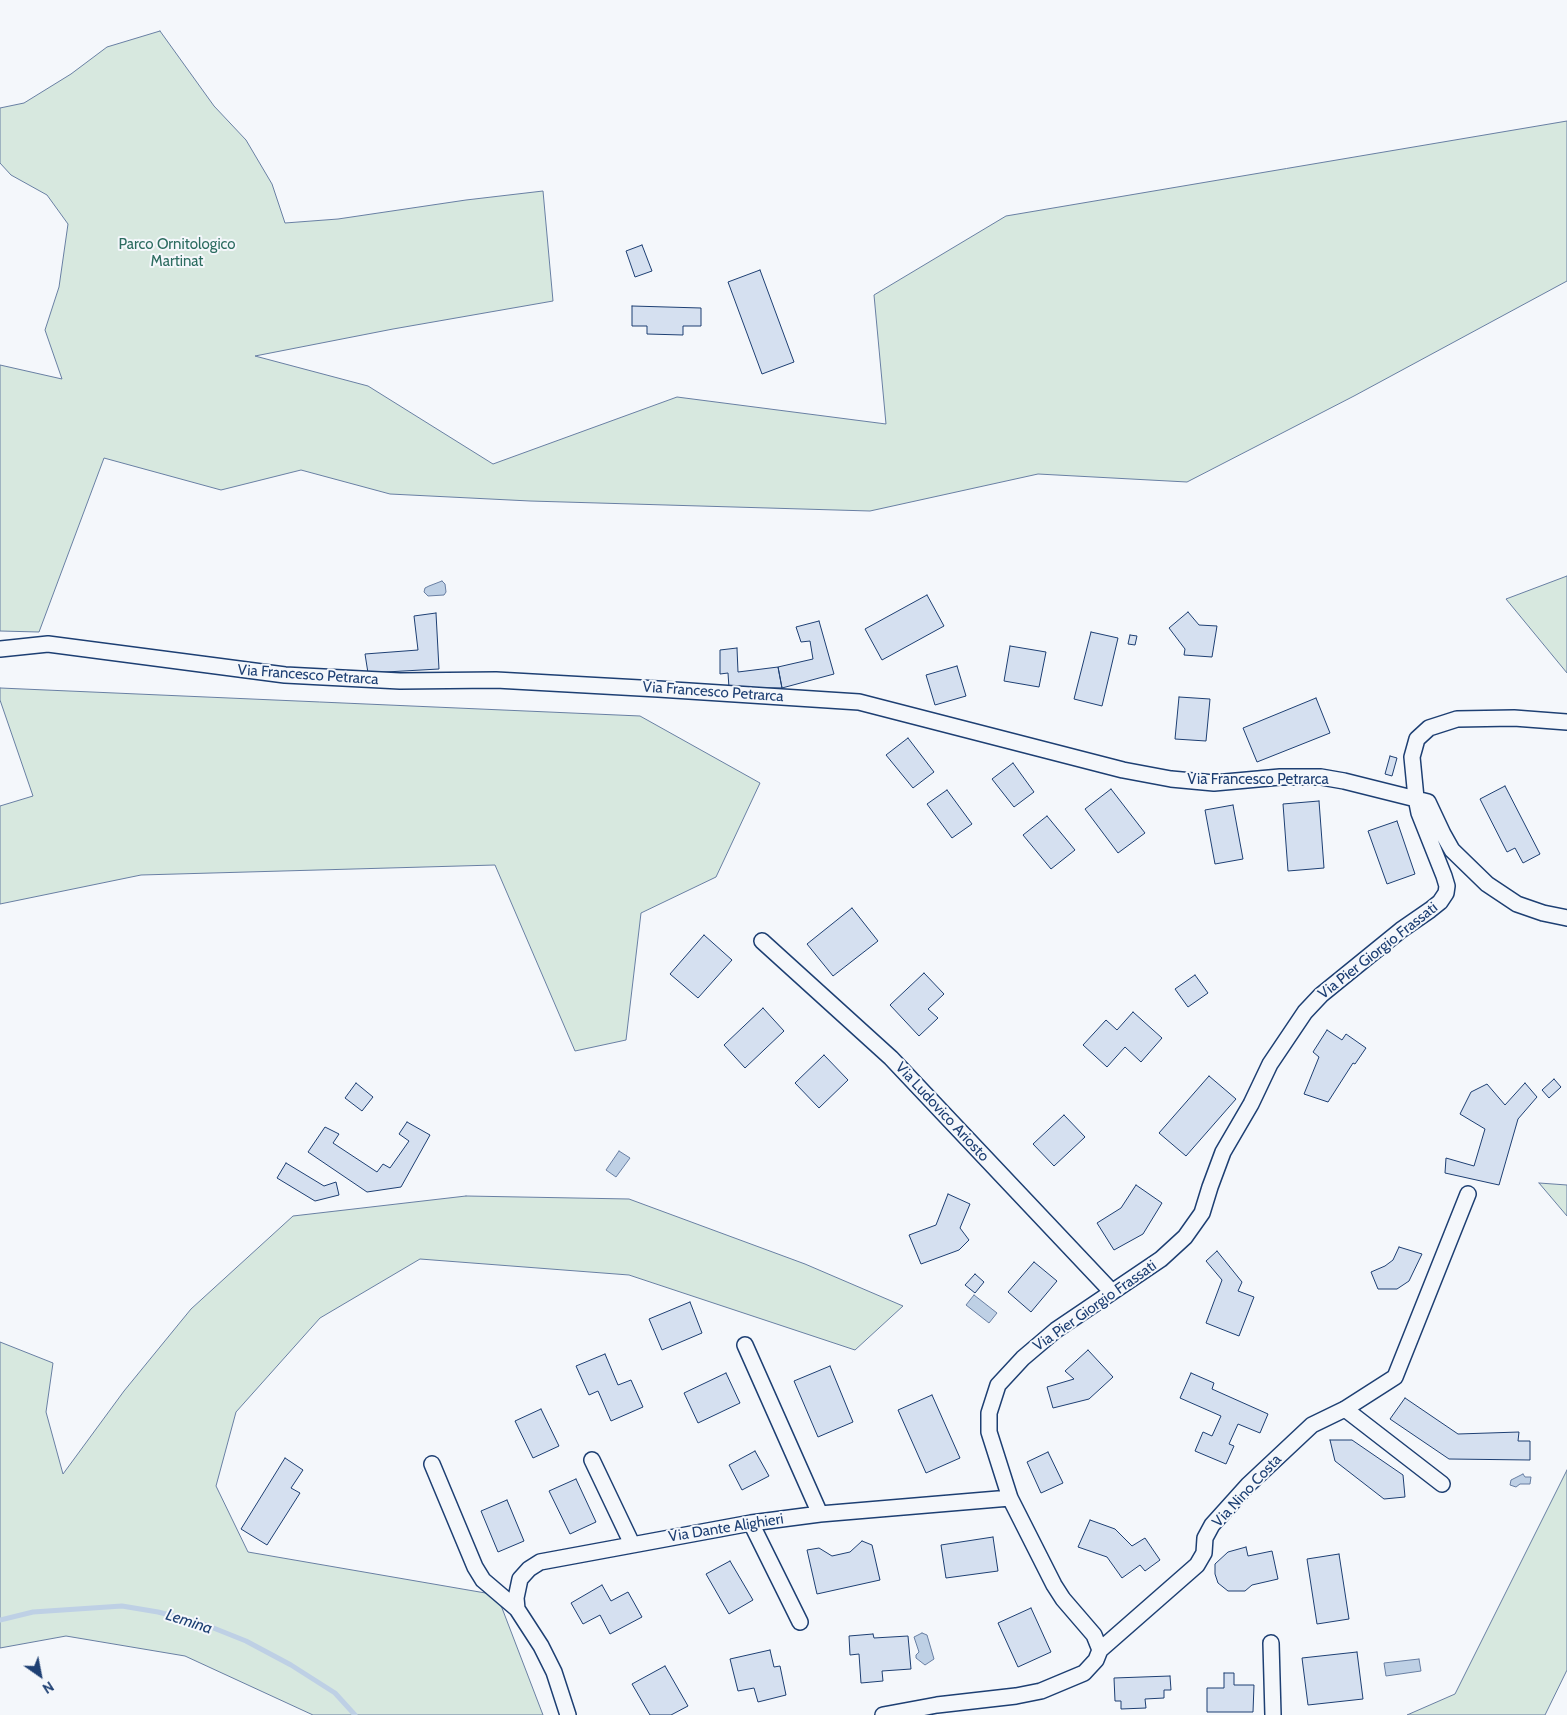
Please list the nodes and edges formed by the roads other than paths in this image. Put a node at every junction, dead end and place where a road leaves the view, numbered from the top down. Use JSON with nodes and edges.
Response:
{"nodes":[{"id":1,"x":0,"y":649,"type":"edge"},
{"id":2,"x":1567,"y":722,"type":"edge"},
{"id":3,"x":1416,"y":798,"type":"junction"},
{"id":4,"x":1567,"y":918,"type":"edge"},
{"id":5,"x":762,"y":942,"type":"dead end"},
{"id":6,"x":1468,"y":1194,"type":"dead end"},
{"id":7,"x":1112,"y":1292,"type":"junction"},
{"id":8,"x":745,"y":1345,"type":"dead end"},
{"id":9,"x":1345,"y":1409,"type":"junction"},
{"id":10,"x":592,"y":1460,"type":"dead end"},
{"id":11,"x":432,"y":1464,"type":"dead end"},
{"id":12,"x":1442,"y":1484,"type":"dead end"},
{"id":13,"x":1010,"y":1498,"type":"junction"},
{"id":14,"x":820,"y":1514,"type":"junction"},
{"id":15,"x":751,"y":1522,"type":"junction"},
{"id":16,"x":632,"y":1544,"type":"junction"},
{"id":17,"x":517,"y":1608,"type":"junction"},
{"id":18,"x":800,"y":1622,"type":"dead end"},
{"id":19,"x":1271,"y":1643,"type":"dead end"},
{"id":20,"x":1100,"y":1650,"type":"junction"},
{"id":21,"x":568,"y":1715,"type":"edge"},
{"id":22,"x":883,"y":1715,"type":"edge"},
{"id":23,"x":1273,"y":1715,"type":"edge"}],
"edges":[{"from":1,"to":3,"type":"street","name":"Via Francesco Petrarca"},
{"from":2,"to":3,"type":"street","name":"Via Pier Giorgio Frassati"},
{"from":3,"to":4,"type":"street"},
{"from":3,"to":7,"type":"street","name":"Via Pier Giorgio Frassati"},
{"from":5,"to":7,"type":"street","name":"Via Ludovico Ariosto"},
{"from":6,"to":9,"type":"street","name":"Via Nino Costa"},
{"from":7,"to":13,"type":"street","name":"Via Pier Giorgio Frassati"},
{"from":8,"to":14,"type":"street"},
{"from":9,"to":12,"type":"street"},
{"from":9,"to":20,"type":"street","name":"Via Nino Costa"},
{"from":10,"to":16,"type":"street"},
{"from":11,"to":17,"type":"street"},
{"from":13,"to":14,"type":"street","name":"Via Dante Alighieri"},
{"from":13,"to":20,"type":"street","name":"Via Pier Giorgio Frassati"},
{"from":14,"to":15,"type":"street","name":"Via Dante Alighieri"},
{"from":15,"to":16,"type":"street","name":"Via Dante Alighieri"},
{"from":15,"to":18,"type":"street"},
{"from":16,"to":17,"type":"street","name":"Via Dante Alighieri"},
{"from":17,"to":21,"type":"street"},
{"from":19,"to":23,"type":"street"},
{"from":20,"to":22,"type":"street"}]}
